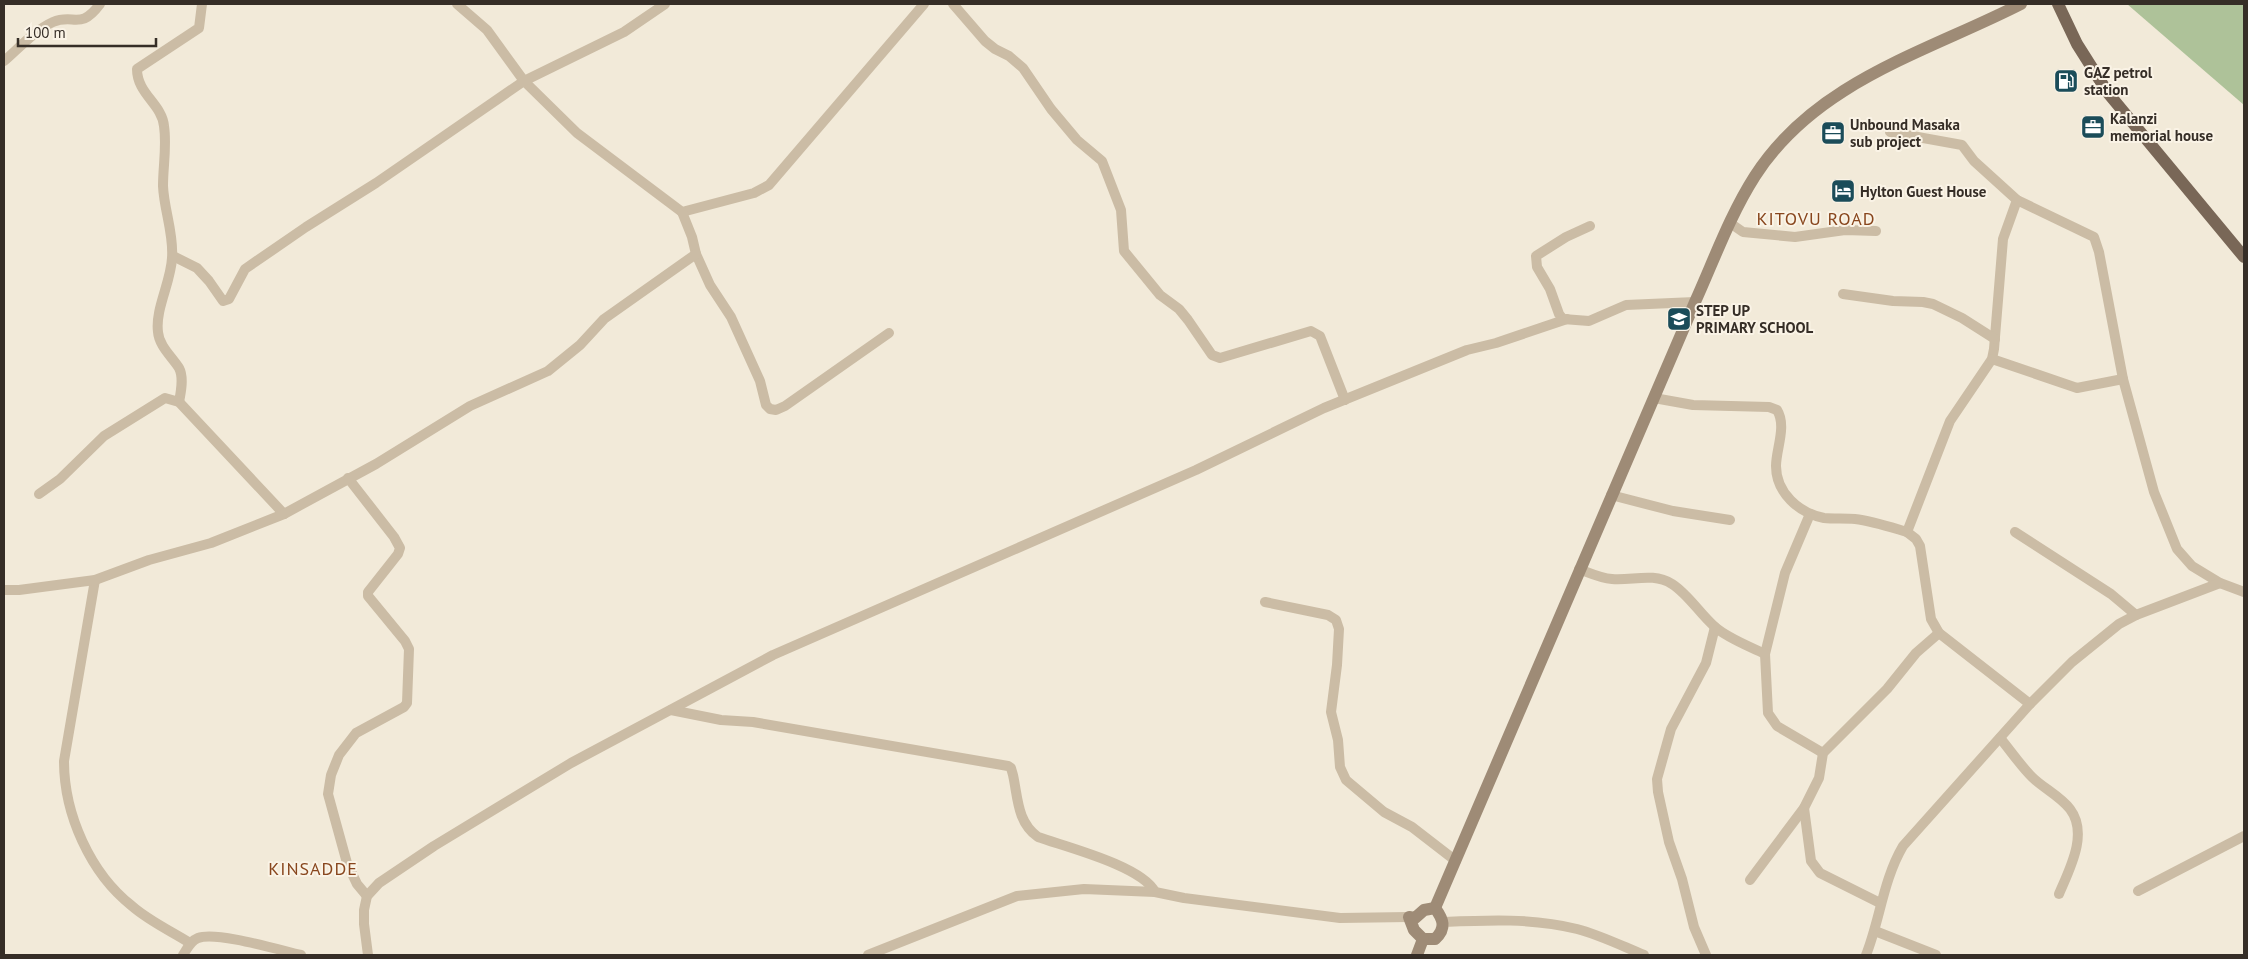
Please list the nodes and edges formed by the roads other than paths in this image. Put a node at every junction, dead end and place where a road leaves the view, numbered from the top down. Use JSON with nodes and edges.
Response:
{"nodes":[{"id":1,"x":100,"y":4,"type":"edge"},
{"id":2,"x":202,"y":4,"type":"edge"},
{"id":3,"x":457,"y":4,"type":"edge"},
{"id":4,"x":666,"y":4,"type":"edge"},
{"id":5,"x":924,"y":4,"type":"edge"},
{"id":6,"x":953,"y":4,"type":"edge"},
{"id":7,"x":2022,"y":4,"type":"edge"},
{"id":8,"x":2058,"y":4,"type":"edge"},
{"id":9,"x":4,"y":61,"type":"edge"},
{"id":10,"x":524,"y":81,"type":"junction"},
{"id":11,"x":1890,"y":132,"type":"dead end"},
{"id":12,"x":2017,"y":200,"type":"junction"},
{"id":13,"x":682,"y":212,"type":"junction"},
{"id":14,"x":1730,"y":223,"type":"junction"},
{"id":15,"x":1590,"y":226,"type":"dead end"},
{"id":16,"x":1876,"y":231,"type":"dead end"},
{"id":17,"x":696,"y":254,"type":"junction"},
{"id":18,"x":173,"y":256,"type":"junction"},
{"id":19,"x":2244,"y":257,"type":"edge"},
{"id":20,"x":1842,"y":294,"type":"dead end"},
{"id":21,"x":1695,"y":302,"type":"junction"},
{"id":22,"x":1566,"y":319,"type":"junction"},
{"id":23,"x":889,"y":334,"type":"dead end"},
{"id":24,"x":1995,"y":339,"type":"junction"},
{"id":25,"x":1992,"y":359,"type":"junction"},
{"id":26,"x":2123,"y":378,"type":"junction"},
{"id":27,"x":1654,"y":398,"type":"junction"},
{"id":28,"x":1345,"y":400,"type":"junction"},
{"id":29,"x":179,"y":402,"type":"junction"},
{"id":30,"x":348,"y":478,"type":"junction"},
{"id":31,"x":39,"y":494,"type":"dead end"},
{"id":32,"x":1611,"y":495,"type":"junction"},
{"id":33,"x":284,"y":514,"type":"junction"},
{"id":34,"x":1810,"y":514,"type":"junction"},
{"id":35,"x":1730,"y":520,"type":"dead end"},
{"id":36,"x":1907,"y":532,"type":"junction"},
{"id":37,"x":2016,"y":532,"type":"dead end"},
{"id":38,"x":1579,"y":569,"type":"junction"},
{"id":39,"x":95,"y":580,"type":"junction"},
{"id":40,"x":2220,"y":583,"type":"junction"},
{"id":41,"x":4,"y":590,"type":"edge"},
{"id":42,"x":2244,"y":592,"type":"edge"},
{"id":43,"x":1266,"y":602,"type":"dead end"},
{"id":44,"x":2136,"y":615,"type":"junction"},
{"id":45,"x":1715,"y":627,"type":"junction"},
{"id":46,"x":1939,"y":633,"type":"junction"},
{"id":47,"x":1766,"y":654,"type":"junction"},
{"id":48,"x":2030,"y":704,"type":"junction"},
{"id":49,"x":671,"y":710,"type":"junction"},
{"id":50,"x":2000,"y":738,"type":"junction"},
{"id":51,"x":1823,"y":753,"type":"junction"},
{"id":52,"x":1804,"y":808,"type":"junction"},
{"id":53,"x":2244,"y":836,"type":"edge"},
{"id":54,"x":1456,"y":861,"type":"junction"},
{"id":55,"x":1750,"y":880,"type":"dead end"},
{"id":56,"x":2138,"y":891,"type":"dead end"},
{"id":57,"x":1155,"y":892,"type":"junction"},
{"id":58,"x":2059,"y":894,"type":"dead end"},
{"id":59,"x":367,"y":896,"type":"junction"},
{"id":60,"x":1880,"y":903,"type":"junction"},
{"id":61,"x":1435,"y":908,"type":"junction"},
{"id":62,"x":1409,"y":917,"type":"junction"},
{"id":63,"x":1444,"y":922,"type":"junction"},
{"id":64,"x":1876,"y":931,"type":"junction"},
{"id":65,"x":1423,"y":939,"type":"junction"},
{"id":66,"x":190,"y":943,"type":"junction"},
{"id":67,"x":183,"y":955,"type":"edge"},
{"id":68,"x":301,"y":955,"type":"edge"},
{"id":69,"x":368,"y":955,"type":"edge"},
{"id":70,"x":868,"y":955,"type":"edge"},
{"id":71,"x":1416,"y":955,"type":"edge"},
{"id":72,"x":1644,"y":955,"type":"edge"},
{"id":73,"x":1706,"y":955,"type":"edge"},
{"id":74,"x":1866,"y":955,"type":"edge"},
{"id":75,"x":1936,"y":955,"type":"edge"}],
"edges":[{"from":1,"to":9,"type":"street"},
{"from":2,"to":18,"type":"street"},
{"from":3,"to":10,"type":"street"},
{"from":4,"to":10,"type":"street"},
{"from":5,"to":13,"type":"street"},
{"from":6,"to":28,"type":"street"},
{"from":7,"to":14,"type":"street"},
{"from":8,"to":19,"type":"main road"},
{"from":10,"to":13,"type":"street"},
{"from":10,"to":18,"type":"street"},
{"from":11,"to":12,"type":"street"},
{"from":12,"to":24,"type":"street"},
{"from":12,"to":26,"type":"street"},
{"from":13,"to":17,"type":"street"},
{"from":14,"to":16,"type":"street"},
{"from":14,"to":21,"type":"street"},
{"from":15,"to":22,"type":"street"},
{"from":17,"to":23,"type":"street"},
{"from":17,"to":30,"type":"street"},
{"from":18,"to":29,"type":"street"},
{"from":20,"to":24,"type":"street"},
{"from":21,"to":22,"type":"street"},
{"from":21,"to":27,"type":"street"},
{"from":22,"to":28,"type":"street"},
{"from":24,"to":25,"type":"street"},
{"from":25,"to":26,"type":"street"},
{"from":25,"to":36,"type":"street"},
{"from":26,"to":40,"type":"street"},
{"from":27,"to":32,"type":"street"},
{"from":27,"to":34,"type":"street"},
{"from":28,"to":49,"type":"street"},
{"from":29,"to":31,"type":"street"},
{"from":29,"to":33,"type":"street"},
{"from":30,"to":33,"type":"street"},
{"from":30,"to":59,"type":"street"},
{"from":32,"to":35,"type":"street"},
{"from":32,"to":38,"type":"street"},
{"from":33,"to":39,"type":"street"},
{"from":34,"to":36,"type":"street"},
{"from":34,"to":47,"type":"street"},
{"from":36,"to":46,"type":"street"},
{"from":37,"to":44,"type":"street"},
{"from":38,"to":45,"type":"street"},
{"from":38,"to":54,"type":"street"},
{"from":39,"to":41,"type":"street"},
{"from":39,"to":66,"type":"street"},
{"from":40,"to":42,"type":"street"},
{"from":40,"to":44,"type":"street"},
{"from":43,"to":54,"type":"street"},
{"from":44,"to":48,"type":"street"},
{"from":45,"to":47,"type":"street"},
{"from":45,"to":73,"type":"street"},
{"from":46,"to":48,"type":"street"},
{"from":46,"to":51,"type":"street"},
{"from":47,"to":51,"type":"street"},
{"from":48,"to":50,"type":"street"},
{"from":49,"to":57,"type":"street"},
{"from":49,"to":59,"type":"street"},
{"from":50,"to":58,"type":"street"},
{"from":50,"to":60,"type":"street"},
{"from":51,"to":52,"type":"street"},
{"from":52,"to":55,"type":"street"},
{"from":52,"to":60,"type":"street"},
{"from":53,"to":56,"type":"street"},
{"from":54,"to":61,"type":"street"},
{"from":57,"to":62,"type":"street"},
{"from":57,"to":70,"type":"street"},
{"from":59,"to":69,"type":"street"},
{"from":60,"to":64,"type":"street"},
{"from":61,"to":62,"type":"street"},
{"from":61,"to":63,"type":"street"},
{"from":62,"to":65,"type":"street"},
{"from":63,"to":65,"type":"street"},
{"from":63,"to":72,"type":"street"},
{"from":64,"to":74,"type":"street"},
{"from":64,"to":75,"type":"street"},
{"from":65,"to":71,"type":"street"},
{"from":66,"to":67,"type":"street"},
{"from":66,"to":68,"type":"street"}]}
